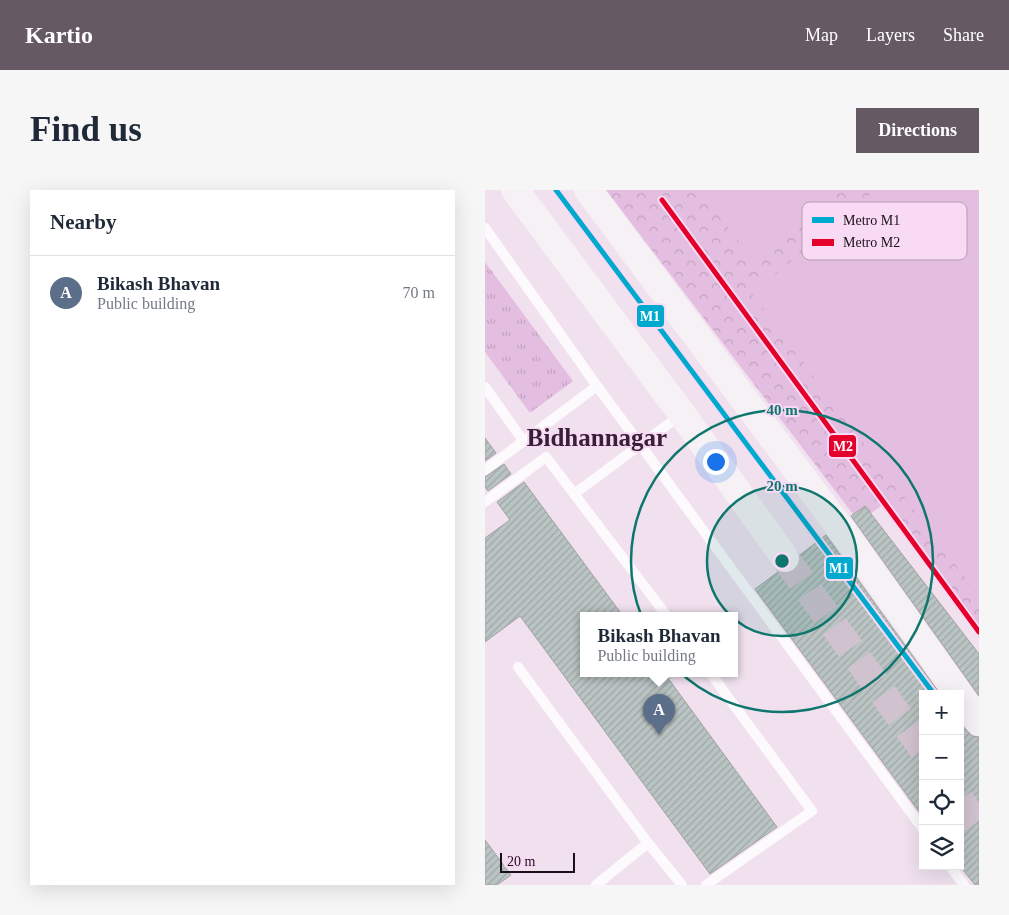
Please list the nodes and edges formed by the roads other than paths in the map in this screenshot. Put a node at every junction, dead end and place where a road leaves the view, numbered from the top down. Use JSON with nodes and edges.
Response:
{"nodes":[{"id":1,"x":515,"y":190,"type":"edge"},
{"id":2,"x":588,"y":190,"type":"edge"},
{"id":3,"x":485,"y":228,"type":"edge"},
{"id":4,"x":597,"y":386,"type":"junction"},
{"id":5,"x":485,"y":388,"type":"edge"},
{"id":6,"x":682,"y":414,"type":"junction"},
{"id":7,"x":524,"y":442,"type":"junction"},
{"id":8,"x":641,"y":444,"type":"junction"},
{"id":9,"x":485,"y":470,"type":"edge"},
{"id":10,"x":575,"y":494,"type":"junction"},
{"id":11,"x":485,"y":502,"type":"edge"},
{"id":12,"x":785,"y":558,"type":"tunnel mouth"},
{"id":13,"x":664,"y":612,"type":"edge"},
{"id":14,"x":517,"y":667,"type":"dead end"},
{"id":15,"x":713,"y":677,"type":"edge"},
{"id":16,"x":956,"y":690,"type":"edge"},
{"id":17,"x":964,"y":701,"type":"edge"},
{"id":18,"x":979,"y":722,"type":"edge"},
{"id":19,"x":920,"y":825,"type":"edge"},
{"id":20,"x":648,"y":843,"type":"junction"},
{"id":21,"x":953,"y":870,"type":"edge"},
{"id":22,"x":596,"y":885,"type":"edge"},
{"id":23,"x":683,"y":885,"type":"edge"},
{"id":24,"x":706,"y":885,"type":"edge"},
{"id":25,"x":964,"y":885,"type":"edge"}],
"edges":[{"from":1,"to":6,"type":"main road"},
{"from":2,"to":16,"type":"main road"},
{"from":3,"to":4,"type":"lane"},
{"from":4,"to":7,"type":"lane"},
{"from":4,"to":8,"type":"lane"},
{"from":5,"to":7,"type":"lane"},
{"from":6,"to":8,"type":"lane"},
{"from":6,"to":12,"type":"main road"},
{"from":7,"to":9,"type":"lane"},
{"from":8,"to":10,"type":"lane"},
{"from":8,"to":19,"type":"lane"},
{"from":10,"to":11,"type":"lane"},
{"from":10,"to":13,"type":"lane"},
{"from":14,"to":20,"type":"lane"},
{"from":15,"to":24,"type":"lane"},
{"from":17,"to":18,"type":"main road"},
{"from":20,"to":22,"type":"lane"},
{"from":20,"to":23,"type":"lane"},
{"from":21,"to":25,"type":"lane"}]}
